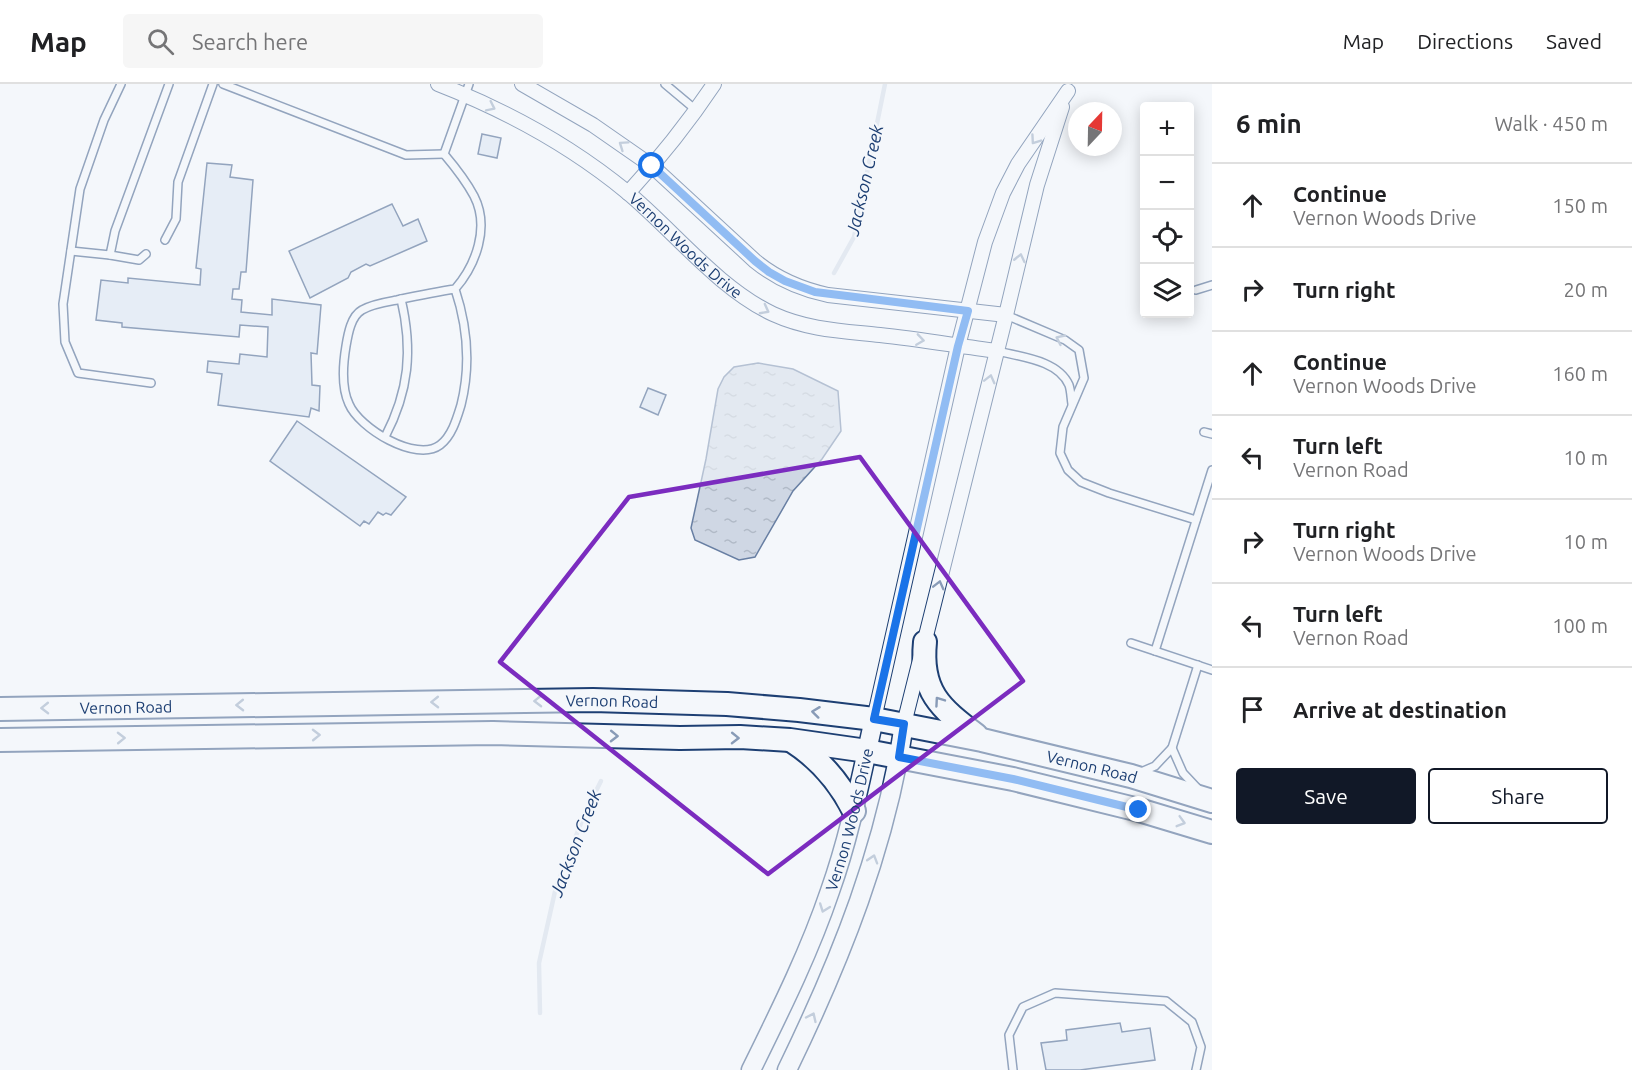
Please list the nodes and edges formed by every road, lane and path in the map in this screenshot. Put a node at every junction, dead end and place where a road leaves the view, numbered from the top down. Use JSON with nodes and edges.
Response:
{"nodes":[{"id":1,"x":121,"y":84,"type":"edge"},
{"id":2,"x":169,"y":84,"type":"edge"},
{"id":3,"x":213,"y":84,"type":"edge"},
{"id":4,"x":223,"y":84,"type":"edge"},
{"id":5,"x":438,"y":84,"type":"edge"},
{"id":6,"x":522,"y":84,"type":"edge"},
{"id":7,"x":665,"y":84,"type":"edge"},
{"id":8,"x":714,"y":84,"type":"edge"},
{"id":9,"x":1069,"y":88,"type":"edge"},
{"id":10,"x":467,"y":89,"type":"edge"},
{"id":11,"x":696,"y":110,"type":"junction"},
{"id":12,"x":444,"y":154,"type":"junction"},
{"id":13,"x":652,"y":166,"type":"junction"},
{"id":14,"x":628,"y":193,"type":"junction"},
{"id":15,"x":165,"y":240,"type":"dead end"},
{"id":16,"x":71,"y":251,"type":"junction"},
{"id":17,"x":146,"y":254,"type":"dead end"},
{"id":18,"x":111,"y":255,"type":"junction"},
{"id":19,"x":1212,"y":285,"type":"edge"},
{"id":20,"x":455,"y":289,"type":"junction"},
{"id":21,"x":1196,"y":290,"type":"dead end"},
{"id":22,"x":400,"y":299,"type":"junction"},
{"id":23,"x":968,"y":311,"type":"junction"},
{"id":24,"x":1006,"y":315,"type":"junction"},
{"id":25,"x":958,"y":346,"type":"junction"},
{"id":26,"x":997,"y":351,"type":"junction"},
{"id":27,"x":151,"y":383,"type":"dead end"},
{"id":28,"x":1072,"y":404,"type":"junction"},
{"id":29,"x":385,"y":437,"type":"junction"},
{"id":30,"x":1212,"y":470,"type":"edge"},
{"id":31,"x":1196,"y":520,"type":"junction"},
{"id":32,"x":925,"y":642,"type":"junction"},
{"id":33,"x":1131,"y":643,"type":"dead end"},
{"id":34,"x":1155,"y":651,"type":"junction"},
{"id":35,"x":1198,"y":666,"type":"junction"},
{"id":36,"x":1212,"y":670,"type":"edge"},
{"id":37,"x":0,"y":709,"type":"edge"},
{"id":38,"x":874,"y":719,"type":"junction"},
{"id":39,"x":904,"y":724,"type":"junction"},
{"id":40,"x":0,"y":740,"type":"edge"},
{"id":41,"x":790,"y":740,"type":"junction"},
{"id":42,"x":982,"y":740,"type":"junction"},
{"id":43,"x":1172,"y":748,"type":"junction"},
{"id":44,"x":867,"y":751,"type":"junction"},
{"id":45,"x":899,"y":757,"type":"junction"},
{"id":46,"x":1131,"y":776,"type":"junction"},
{"id":47,"x":1211,"y":800,"type":"edge"},
{"id":48,"x":854,"y":812,"type":"junction"},
{"id":49,"x":1212,"y":831,"type":"edge"},
{"id":50,"x":751,"y":1070,"type":"edge"},
{"id":51,"x":787,"y":1070,"type":"edge"},
{"id":52,"x":1013,"y":1070,"type":"edge"},
{"id":53,"x":1196,"y":1070,"type":"edge"}],
"edges":[{"from":1,"to":16,"type":"lane"},
{"from":2,"to":18,"type":"lane"},
{"from":3,"to":15,"type":"lane"},
{"from":4,"to":12,"type":"lane"},
{"from":5,"to":10,"type":"street","name":"Vernon Woods Drive"},
{"from":13,"to":6,"type":"street","name":"Vernon Woods Drive","one_way":true},
{"from":7,"to":11,"type":"lane"},
{"from":8,"to":11,"type":"street"},
{"from":9,"to":23,"type":"street","one_way":true},
{"from":24,"to":9,"type":"street","one_way":true},
{"from":10,"to":12,"type":"lane"},
{"from":10,"to":14,"type":"street","name":"Vernon Woods Drive","one_way":true},
{"from":11,"to":13,"type":"street"},
{"from":12,"to":20,"type":"lane"},
{"from":13,"to":14,"type":"street"},
{"from":13,"to":23,"type":"street","name":"Vernon Woods Drive"},
{"from":14,"to":25,"type":"street","name":"Vernon Woods Drive","one_way":true},
{"from":16,"to":18,"type":"lane"},
{"from":16,"to":27,"type":"lane"},
{"from":17,"to":18,"type":"lane"},
{"from":19,"to":21,"type":"lane"},
{"from":20,"to":22,"type":"lane"},
{"from":20,"to":29,"type":"lane"},
{"from":22,"to":29,"type":"lane"},
{"from":22,"to":29,"type":"lane"},
{"from":23,"to":24,"type":"street","name":"Vernon Woods Drive"},
{"from":23,"to":25,"type":"street"},
{"from":24,"to":26,"type":"street","name":"Vernon Woods Drive"},
{"from":28,"to":24,"type":"lane","one_way":true},
{"from":25,"to":26,"type":"street","name":"Vernon Woods Drive"},
{"from":25,"to":38,"type":"street","name":"Vernon Woods Drive"},
{"from":26,"to":28,"type":"lane"},
{"from":32,"to":26,"type":"street","name":"Vernon Woods Drive","one_way":true},
{"from":28,"to":31,"type":"lane"},
{"from":30,"to":31,"type":"lane"},
{"from":31,"to":34,"type":"lane"},
{"from":32,"to":39,"type":"street","name":"Vernon Woods Drive"},
{"from":42,"to":32,"type":"main road","one_way":true},
{"from":33,"to":34,"type":"lane"},
{"from":34,"to":35,"type":"lane"},
{"from":35,"to":36,"type":"lane"},
{"from":35,"to":43,"type":"lane"},
{"from":38,"to":37,"type":"main road","name":"Vernon Road","one_way":true},
{"from":38,"to":39,"type":"main road","name":"Vernon Road"},
{"from":38,"to":44,"type":"street","name":"Vernon Woods Drive"},
{"from":39,"to":42,"type":"main road","name":"Vernon Road"},
{"from":39,"to":45,"type":"street","name":"Vernon Woods Drive"},
{"from":40,"to":41,"type":"main road","name":"Vernon Road","one_way":true},
{"from":41,"to":44,"type":"main road","name":"Vernon Road"},
{"from":41,"to":48,"type":"main road"},
{"from":42,"to":46,"type":"main road","name":"Vernon Road"},
{"from":43,"to":46,"type":"lane"},
{"from":43,"to":47,"type":"lane"},
{"from":44,"to":45,"type":"main road","name":"Vernon Road"},
{"from":44,"to":48,"type":"street","name":"Vernon Woods Drive"},
{"from":45,"to":49,"type":"main road","name":"Vernon Road","one_way":true},
{"from":51,"to":45,"type":"street","name":"Vernon Woods Drive","one_way":true},
{"from":46,"to":47,"type":"main road","name":"Vernon Road"},
{"from":48,"to":50,"type":"street","name":"Vernon Woods Drive","one_way":true},
{"from":52,"to":53,"type":"lane"}]}
